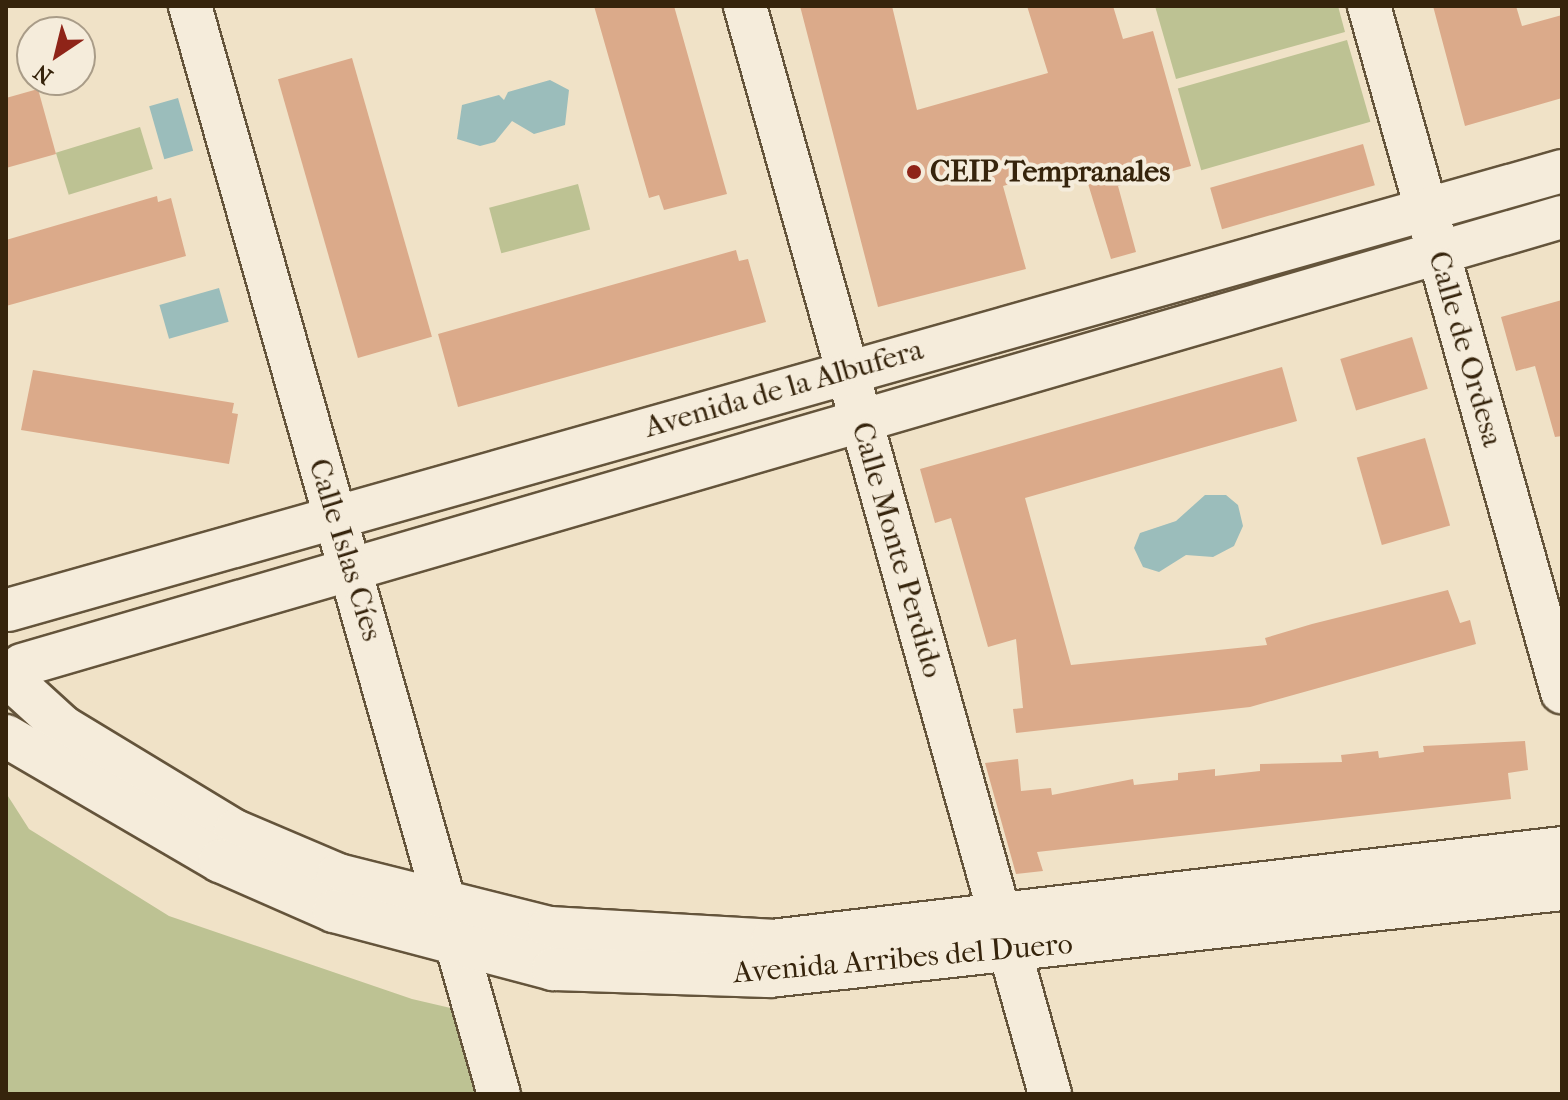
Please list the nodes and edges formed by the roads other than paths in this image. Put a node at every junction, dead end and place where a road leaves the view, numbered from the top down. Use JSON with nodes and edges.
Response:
{"nodes":[{"id":1,"x":190,"y":6,"type":"edge"},
{"id":2,"x":745,"y":6,"type":"edge"},
{"id":3,"x":1369,"y":6,"type":"edge"},
{"id":4,"x":1562,"y":171,"type":"edge"},
{"id":5,"x":1426,"y":209,"type":"junction"},
{"id":6,"x":1562,"y":217,"type":"edge"},
{"id":7,"x":1438,"y":252,"type":"junction"},
{"id":8,"x":847,"y":371,"type":"junction"},
{"id":9,"x":860,"y":418,"type":"junction"},
{"id":10,"x":335,"y":515,"type":"junction"},
{"id":11,"x":352,"y":564,"type":"junction"},
{"id":12,"x":7,"y":609,"type":"edge"},
{"id":13,"x":15,"y":684,"type":"edge"},
{"id":14,"x":1562,"y":692,"type":"edge"},
{"id":15,"x":6,"y":736,"type":"edge"},
{"id":16,"x":1562,"y":848,"type":"edge"},
{"id":17,"x":1562,"y":889,"type":"edge"},
{"id":18,"x":444,"y":906,"type":"junction"},
{"id":19,"x":1005,"y":932,"type":"junction"},
{"id":20,"x":458,"y":948,"type":"junction"},
{"id":21,"x":499,"y":1094,"type":"edge"},
{"id":22,"x":1050,"y":1094,"type":"edge"}],
"edges":[{"from":1,"to":10,"type":"street","name":"Calle Islas Cíes"},
{"from":2,"to":8,"type":"street","name":"Calle Monte Perdido"},
{"from":3,"to":5,"type":"street","name":"Calle de Ordesa"},
{"from":4,"to":5,"type":"street","name":"Avenida de la Albufera"},
{"from":5,"to":7,"type":"street","name":"Calle de Ordesa"},
{"from":5,"to":8,"type":"street","name":"Avenida de la Albufera"},
{"from":6,"to":7,"type":"street","name":"Avenida de la Albufera"},
{"from":7,"to":9,"type":"street","name":"Avenida de la Albufera"},
{"from":7,"to":14,"type":"street","name":"Calle de Ordesa"},
{"from":8,"to":9,"type":"street","name":"Calle Monte Perdido"},
{"from":8,"to":10,"type":"street","name":"Avenida de la Albufera"},
{"from":9,"to":11,"type":"street","name":"Avenida de la Albufera"},
{"from":9,"to":19,"type":"street","name":"Calle Monte Perdido"},
{"from":10,"to":11,"type":"street","name":"Calle Islas Cíes"},
{"from":10,"to":12,"type":"street","name":"Avenida de la Albufera"},
{"from":11,"to":13,"type":"street","name":"Avenida de la Albufera"},
{"from":11,"to":18,"type":"street","name":"Calle Islas Cíes"},
{"from":12,"to":13,"type":"street"},
{"from":13,"to":18,"type":"street","name":"Avenida Arribes del Duero"},
{"from":15,"to":20,"type":"street","name":"Avenida Arribes del Duero"},
{"from":16,"to":19,"type":"street","name":"Avenida Arribes del Duero"},
{"from":17,"to":19,"type":"street","name":"Avenida Arribes del Duero"},
{"from":18,"to":19,"type":"street","name":"Avenida Arribes del Duero"},
{"from":18,"to":20,"type":"street","name":"Calle Islas Cíes"},
{"from":19,"to":20,"type":"street","name":"Avenida Arribes del Duero"},
{"from":19,"to":22,"type":"street","name":"Calle Monte Perdido"},
{"from":20,"to":21,"type":"street","name":"Calle Islas Cíes"}]}
